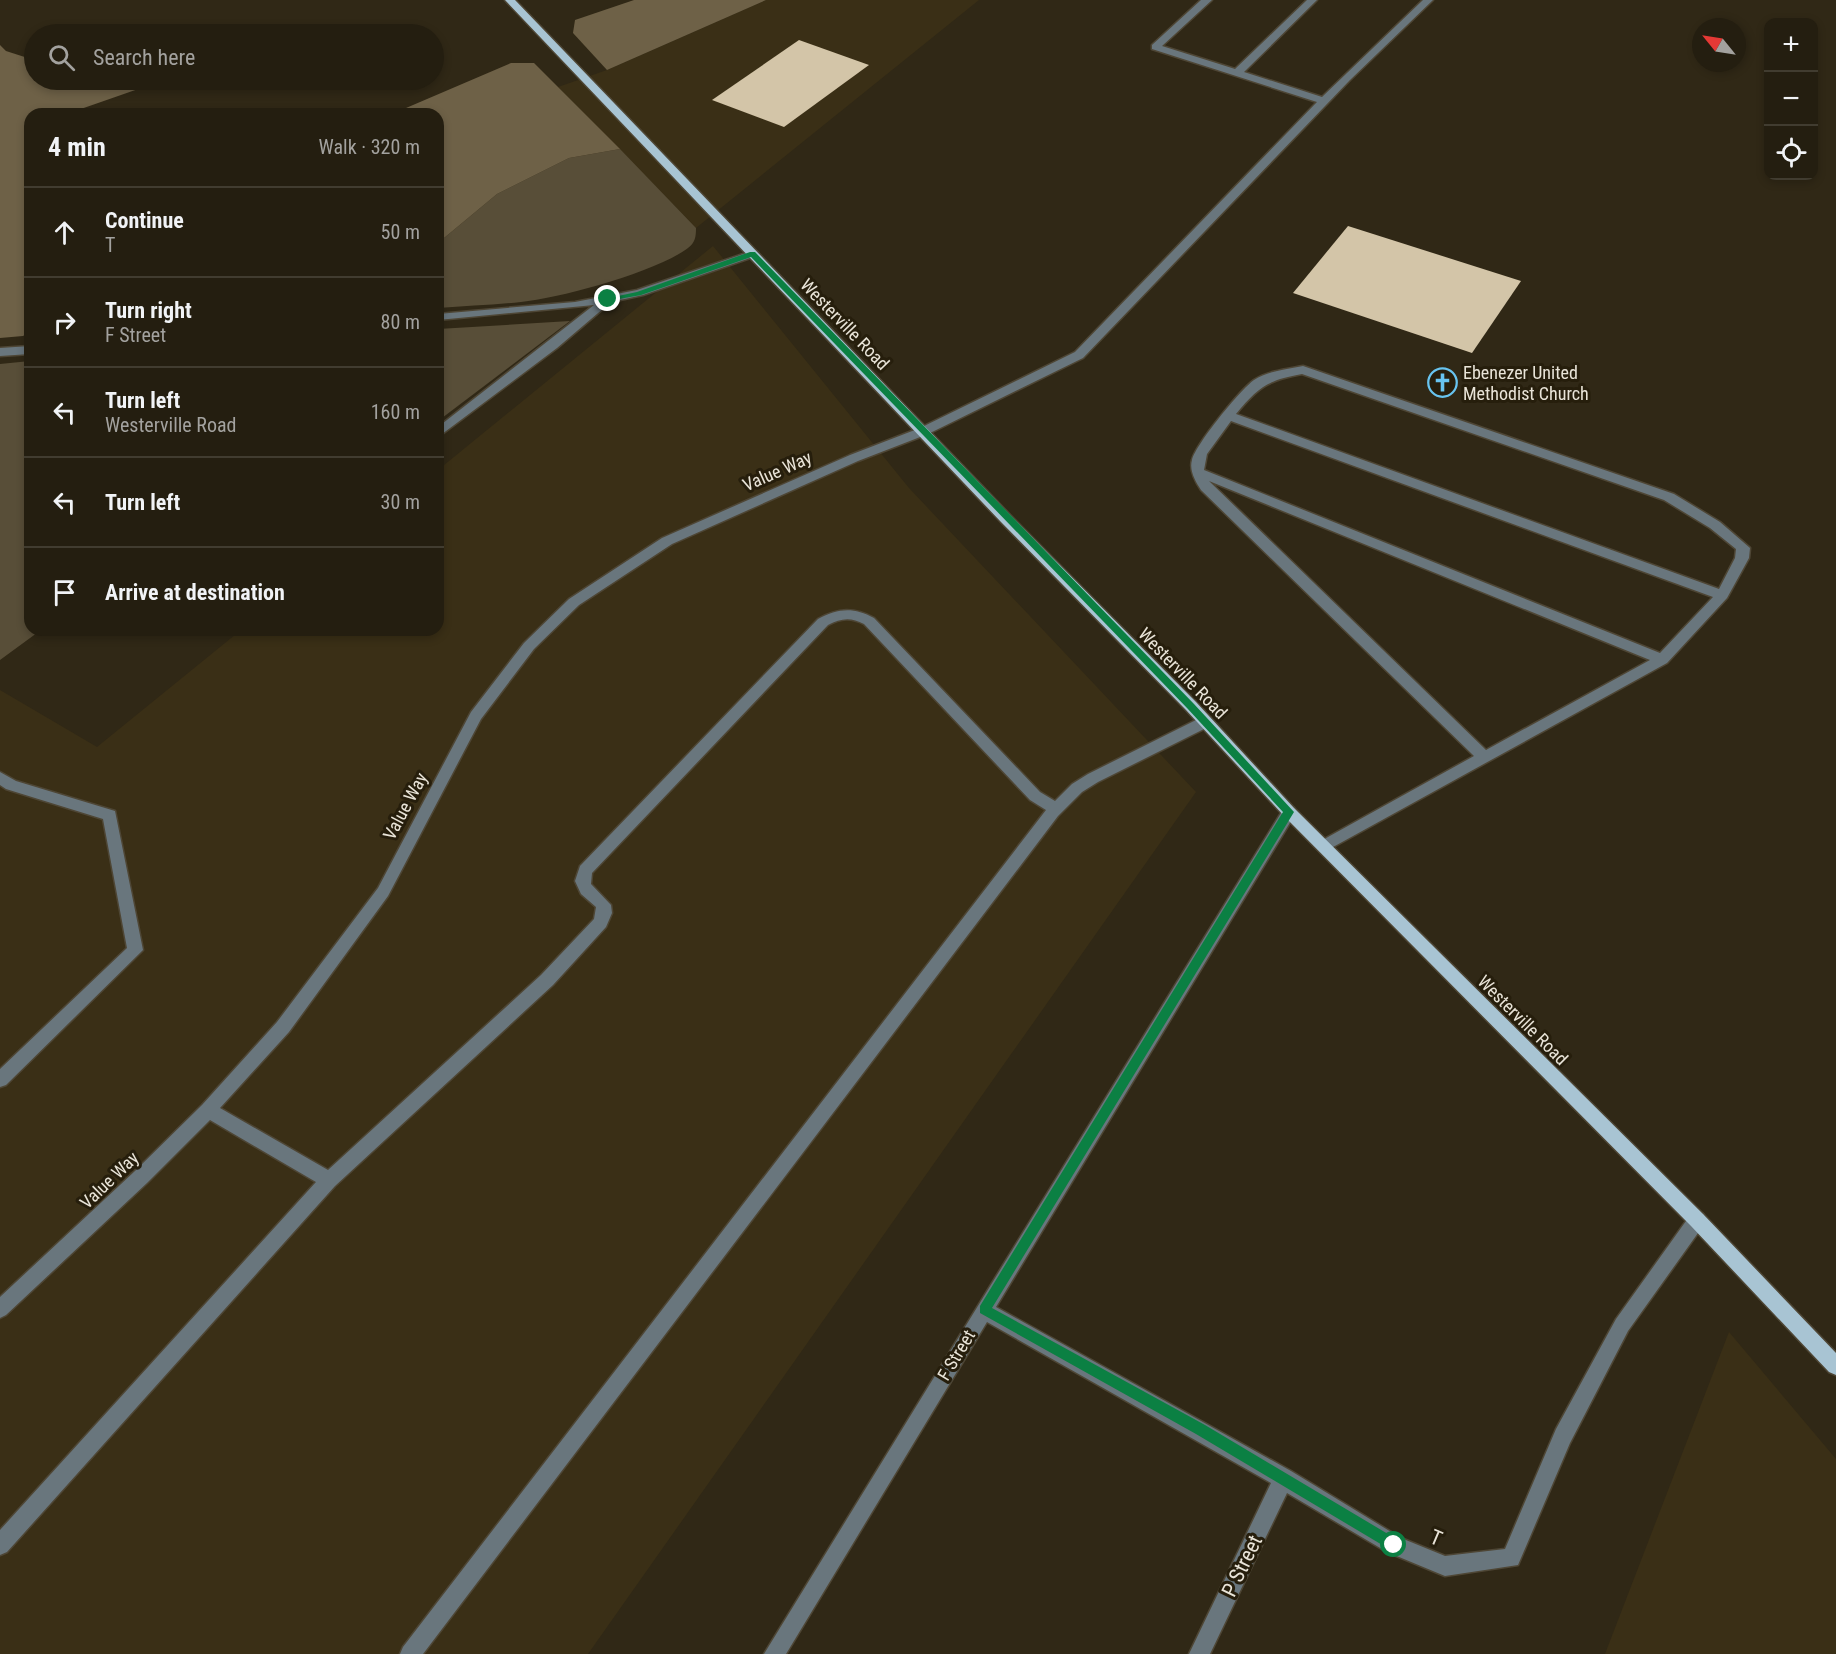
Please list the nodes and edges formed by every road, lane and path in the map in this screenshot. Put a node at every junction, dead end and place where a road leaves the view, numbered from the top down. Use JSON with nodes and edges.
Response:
{"nodes":[{"id":1,"x":510,"y":0,"type":"edge"},
{"id":2,"x":1207,"y":0,"type":"edge"},
{"id":3,"x":1312,"y":0,"type":"edge"},
{"id":4,"x":1426,"y":0,"type":"edge"},
{"id":5,"x":1237,"y":73,"type":"junction"},
{"id":6,"x":1324,"y":101,"type":"junction"},
{"id":7,"x":752,"y":254,"type":"junction"},
{"id":8,"x":608,"y":299,"type":"junction"},
{"id":9,"x":444,"y":316,"type":"edge"},
{"id":10,"x":24,"y":350,"type":"edge"},
{"id":11,"x":0,"y":352,"type":"edge"},
{"id":12,"x":1229,"y":416,"type":"junction"},
{"id":13,"x":444,"y":428,"type":"edge"},
{"id":14,"x":924,"y":431,"type":"junction"},
{"id":15,"x":1198,"y":472,"type":"junction"},
{"id":16,"x":1722,"y":596,"type":"junction"},
{"id":17,"x":1662,"y":659,"type":"junction"},
{"id":18,"x":1205,"y":722,"type":"junction"},
{"id":19,"x":1483,"y":756,"type":"junction"},
{"id":20,"x":0,"y":778,"type":"edge"},
{"id":21,"x":1056,"y":809,"type":"junction"},
{"id":22,"x":1289,"y":812,"type":"junction"},
{"id":23,"x":1324,"y":846,"type":"junction"},
{"id":24,"x":0,"y":1080,"type":"edge"},
{"id":25,"x":208,"y":1110,"type":"junction"},
{"id":26,"x":329,"y":1180,"type":"junction"},
{"id":27,"x":1697,"y":1220,"type":"junction"},
{"id":28,"x":0,"y":1309,"type":"edge"},
{"id":29,"x":984,"y":1310,"type":"junction"},
{"id":30,"x":1836,"y":1366,"type":"edge"},
{"id":31,"x":1284,"y":1478,"type":"junction"},
{"id":32,"x":0,"y":1545,"type":"edge"},
{"id":33,"x":410,"y":1654,"type":"edge"},
{"id":34,"x":774,"y":1654,"type":"edge"},
{"id":35,"x":1199,"y":1654,"type":"edge"}],
"edges":[{"from":1,"to":7,"type":"main road","name":"Westerville Road"},
{"from":2,"to":5,"type":"lane"},
{"from":3,"to":5,"type":"lane"},
{"from":4,"to":6,"type":"lane","name":"Value Way"},
{"from":5,"to":6,"type":"lane"},
{"from":6,"to":14,"type":"lane","name":"Value Way"},
{"from":7,"to":8,"type":"lane"},
{"from":7,"to":14,"type":"main road","name":"Westerville Road"},
{"from":8,"to":9,"type":"lane"},
{"from":8,"to":13,"type":"lane"},
{"from":10,"to":11,"type":"lane"},
{"from":12,"to":15,"type":"lane"},
{"from":12,"to":16,"type":"lane"},
{"from":12,"to":16,"type":"lane"},
{"from":14,"to":18,"type":"main road","name":"Westerville Road"},
{"from":14,"to":25,"type":"lane","name":"Value Way"},
{"from":15,"to":17,"type":"lane"},
{"from":15,"to":19,"type":"lane"},
{"from":16,"to":17,"type":"lane"},
{"from":17,"to":19,"type":"lane"},
{"from":18,"to":21,"type":"lane"},
{"from":18,"to":22,"type":"main road","name":"Westerville Road"},
{"from":19,"to":23,"type":"lane"},
{"from":20,"to":24,"type":"lane"},
{"from":21,"to":26,"type":"lane"},
{"from":21,"to":33,"type":"lane"},
{"from":22,"to":23,"type":"main road","name":"Westerville Road"},
{"from":22,"to":29,"type":"lane","name":"F Street"},
{"from":23,"to":27,"type":"main road","name":"Westerville Road"},
{"from":25,"to":26,"type":"lane"},
{"from":25,"to":28,"type":"lane","name":"Value Way"},
{"from":26,"to":32,"type":"lane"},
{"from":27,"to":30,"type":"main road","name":"Westerville Road"},
{"from":27,"to":31,"type":"lane","name":"T"},
{"from":29,"to":31,"type":"lane","name":"T"},
{"from":29,"to":34,"type":"lane","name":"F Street"},
{"from":31,"to":35,"type":"lane","name":"P Street"}]}
